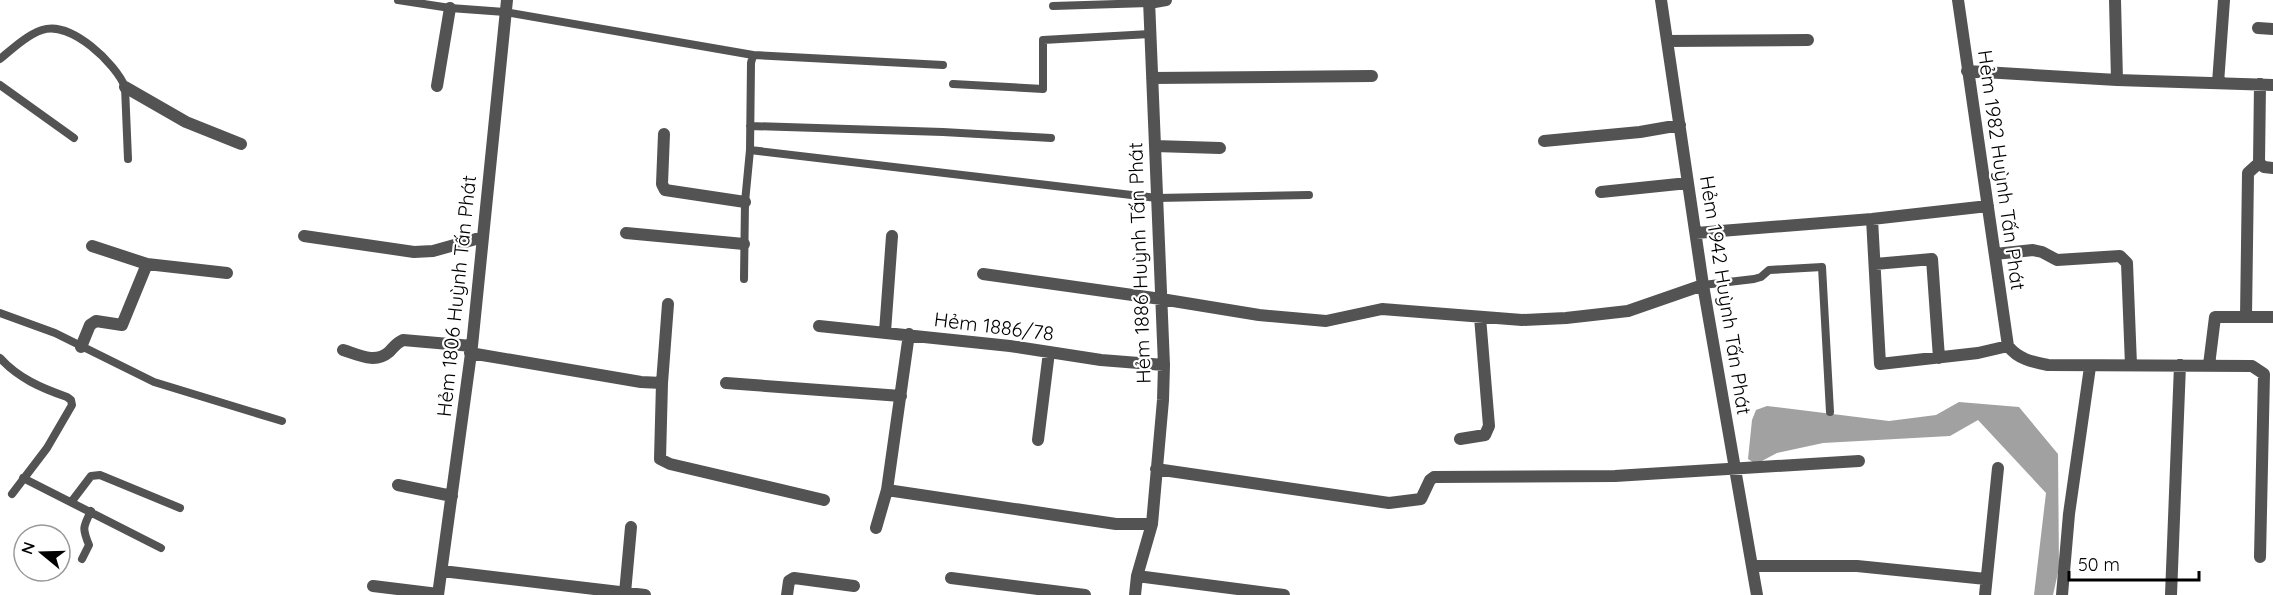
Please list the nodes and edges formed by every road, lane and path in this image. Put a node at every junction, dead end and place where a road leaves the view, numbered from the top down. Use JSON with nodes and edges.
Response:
{"nodes":[{"id":1,"x":398,"y":0,"type":"edge"},
{"id":2,"x":1166,"y":0,"type":"edge"},
{"id":3,"x":1661,"y":0,"type":"edge"},
{"id":4,"x":1958,"y":0,"type":"edge"},
{"id":5,"x":2115,"y":0,"type":"edge"},
{"id":6,"x":2224,"y":0,"type":"edge"},
{"id":7,"x":1149,"y":1,"type":"edge"},
{"id":8,"x":506,"y":6,"type":"edge"},
{"id":9,"x":1053,"y":6,"type":"dead end"},
{"id":10,"x":450,"y":8,"type":"junction"},
{"id":11,"x":2258,"y":28,"type":"dead end"},
{"id":12,"x":2273,"y":29,"type":"edge"},
{"id":13,"x":1150,"y":34,"type":"junction"},
{"id":14,"x":1808,"y":40,"type":"dead end"},
{"id":15,"x":1667,"y":41,"type":"junction"},
{"id":16,"x":753,"y":55,"type":"junction"},
{"id":17,"x":0,"y":59,"type":"edge"},
{"id":18,"x":943,"y":65,"type":"dead end"},
{"id":19,"x":1967,"y":71,"type":"junction"},
{"id":20,"x":1372,"y":76,"type":"dead end"},
{"id":21,"x":1152,"y":78,"type":"junction"},
{"id":22,"x":2117,"y":80,"type":"junction"},
{"id":23,"x":2218,"y":83,"type":"junction"},
{"id":24,"x":953,"y":84,"type":"dead end"},
{"id":25,"x":0,"y":85,"type":"edge"},
{"id":26,"x":2267,"y":85,"type":"edge"},
{"id":27,"x":437,"y":86,"type":"dead end"},
{"id":28,"x":125,"y":87,"type":"junction"},
{"id":29,"x":1680,"y":125,"type":"junction"},
{"id":30,"x":750,"y":126,"type":"junction"},
{"id":31,"x":664,"y":134,"type":"dead end"},
{"id":32,"x":74,"y":138,"type":"dead end"},
{"id":33,"x":1051,"y":138,"type":"dead end"},
{"id":34,"x":1544,"y":141,"type":"dead end"},
{"id":35,"x":241,"y":144,"type":"dead end"},
{"id":36,"x":1155,"y":146,"type":"junction"},
{"id":37,"x":1220,"y":148,"type":"dead end"},
{"id":38,"x":750,"y":150,"type":"junction"},
{"id":39,"x":128,"y":159,"type":"dead end"},
{"id":40,"x":2259,"y":163,"type":"junction"},
{"id":41,"x":2273,"y":168,"type":"edge"},
{"id":42,"x":1688,"y":183,"type":"junction"},
{"id":43,"x":1601,"y":192,"type":"dead end"},
{"id":44,"x":1309,"y":195,"type":"dead end"},
{"id":45,"x":1157,"y":198,"type":"junction"},
{"id":46,"x":745,"y":202,"type":"junction"},
{"id":47,"x":1988,"y":206,"type":"junction"},
{"id":48,"x":1872,"y":219,"type":"junction"},
{"id":49,"x":626,"y":233,"type":"dead end"},
{"id":50,"x":1696,"y":233,"type":"junction"},
{"id":51,"x":304,"y":236,"type":"dead end"},
{"id":52,"x":892,"y":236,"type":"dead end"},
{"id":53,"x":483,"y":237,"type":"junction"},
{"id":54,"x":744,"y":244,"type":"junction"},
{"id":55,"x":92,"y":246,"type":"dead end"},
{"id":56,"x":1995,"y":254,"type":"junction"},
{"id":57,"x":147,"y":264,"type":"junction"},
{"id":58,"x":1875,"y":264,"type":"junction"},
{"id":59,"x":227,"y":273,"type":"dead end"},
{"id":60,"x":983,"y":274,"type":"dead end"},
{"id":61,"x":744,"y":279,"type":"dead end"},
{"id":62,"x":1703,"y":285,"type":"junction"},
{"id":63,"x":1161,"y":299,"type":"junction"},
{"id":64,"x":668,"y":304,"type":"dead end"},
{"id":65,"x":0,"y":313,"type":"edge"},
{"id":66,"x":1480,"y":317,"type":"junction"},
{"id":67,"x":2246,"y":317,"type":"junction"},
{"id":68,"x":2273,"y":317,"type":"edge"},
{"id":69,"x":819,"y":326,"type":"dead end"},
{"id":70,"x":885,"y":332,"type":"junction"},
{"id":71,"x":909,"y":334,"type":"junction"},
{"id":72,"x":2008,"y":346,"type":"junction"},
{"id":73,"x":81,"y":347,"type":"junction"},
{"id":74,"x":344,"y":350,"type":"dead end"},
{"id":75,"x":471,"y":350,"type":"junction"},
{"id":76,"x":1049,"y":352,"type":"junction"},
{"id":77,"x":0,"y":358,"type":"edge"},
{"id":78,"x":1939,"y":358,"type":"junction"},
{"id":79,"x":1164,"y":365,"type":"junction"},
{"id":80,"x":2131,"y":365,"type":"junction"},
{"id":81,"x":2180,"y":365,"type":"junction"},
{"id":82,"x":2209,"y":365,"type":"junction"},
{"id":83,"x":2090,"y":367,"type":"junction"},
{"id":84,"x":662,"y":383,"type":"junction"},
{"id":85,"x":726,"y":383,"type":"dead end"},
{"id":86,"x":901,"y":396,"type":"junction"},
{"id":87,"x":1830,"y":412,"type":"dead end"},
{"id":88,"x":282,"y":422,"type":"dead end"},
{"id":89,"x":1460,"y":439,"type":"dead end"},
{"id":90,"x":1038,"y":440,"type":"dead end"},
{"id":91,"x":1859,"y":462,"type":"dead end"},
{"id":92,"x":1998,"y":468,"type":"dead end"},
{"id":93,"x":1156,"y":469,"type":"junction"},
{"id":94,"x":1736,"y":469,"type":"junction"},
{"id":95,"x":23,"y":478,"type":"junction"},
{"id":96,"x":399,"y":485,"type":"dead end"},
{"id":97,"x":887,"y":490,"type":"junction"},
{"id":98,"x":12,"y":494,"type":"dead end"},
{"id":99,"x":452,"y":496,"type":"junction"},
{"id":100,"x":824,"y":500,"type":"dead end"},
{"id":101,"x":72,"y":501,"type":"junction"},
{"id":102,"x":180,"y":508,"type":"dead end"},
{"id":103,"x":91,"y":511,"type":"junction"},
{"id":104,"x":1152,"y":524,"type":"junction"},
{"id":105,"x":631,"y":526,"type":"dead end"},
{"id":106,"x":876,"y":528,"type":"dead end"},
{"id":107,"x":160,"y":549,"type":"dead end"},
{"id":108,"x":2260,"y":557,"type":"dead end"},
{"id":109,"x":82,"y":559,"type":"dead end"},
{"id":110,"x":1752,"y":566,"type":"junction"},
{"id":111,"x":442,"y":571,"type":"junction"},
{"id":112,"x":1137,"y":576,"type":"junction"},
{"id":113,"x":951,"y":578,"type":"dead end"},
{"id":114,"x":1986,"y":579,"type":"junction"},
{"id":115,"x":373,"y":586,"type":"dead end"},
{"id":116,"x":854,"y":586,"type":"dead end"},
{"id":117,"x":625,"y":593,"type":"junction"},
{"id":118,"x":438,"y":595,"type":"edge"},
{"id":119,"x":645,"y":595,"type":"edge"},
{"id":120,"x":787,"y":595,"type":"edge"},
{"id":121,"x":1085,"y":595,"type":"edge"},
{"id":122,"x":1135,"y":595,"type":"edge"},
{"id":123,"x":1284,"y":595,"type":"edge"},
{"id":124,"x":1757,"y":595,"type":"edge"},
{"id":125,"x":1985,"y":595,"type":"edge"},
{"id":126,"x":2062,"y":595,"type":"edge"},
{"id":127,"x":2171,"y":595,"type":"edge"}],
"edges":[{"from":1,"to":10,"type":"lane"},
{"from":2,"to":7,"type":"street"},
{"from":3,"to":15,"type":"street","name":"Hẻm 1942 Huỳnh Tấn Phát"},
{"from":4,"to":19,"type":"street","name":"Hẻm 1982 Huỳnh Tấn Phát"},
{"from":5,"to":22,"type":"street"},
{"from":6,"to":23,"type":"street"},
{"from":7,"to":9,"type":"lane"},
{"from":7,"to":13,"type":"street","name":"Hẻm 1886 Huỳnh Tấn Phát"},
{"from":8,"to":10,"type":"lane"},
{"from":8,"to":16,"type":"lane"},
{"from":8,"to":53,"type":"street","name":"Hẻm 1806 Huỳnh Tấn Phát"},
{"from":10,"to":27,"type":"street"},
{"from":11,"to":12,"type":"street"},
{"from":13,"to":21,"type":"street","name":"Hẻm 1886 Huỳnh Tấn Phát"},
{"from":13,"to":24,"type":"lane"},
{"from":14,"to":15,"type":"street"},
{"from":15,"to":29,"type":"street","name":"Hẻm 1942 Huỳnh Tấn Phát"},
{"from":16,"to":18,"type":"lane"},
{"from":16,"to":30,"type":"lane"},
{"from":17,"to":28,"type":"lane"},
{"from":19,"to":22,"type":"street"},
{"from":19,"to":47,"type":"street","name":"Hẻm 1982 Huỳnh Tấn Phát"},
{"from":20,"to":21,"type":"street"},
{"from":21,"to":36,"type":"street","name":"Hẻm 1886 Huỳnh Tấn Phát"},
{"from":22,"to":23,"type":"street"},
{"from":23,"to":26,"type":"street"},
{"from":25,"to":32,"type":"lane"},
{"from":26,"to":40,"type":"street"},
{"from":28,"to":35,"type":"street"},
{"from":28,"to":39,"type":"lane"},
{"from":29,"to":34,"type":"street"},
{"from":29,"to":42,"type":"street","name":"Hẻm 1942 Huỳnh Tấn Phát"},
{"from":30,"to":33,"type":"lane"},
{"from":30,"to":38,"type":"lane"},
{"from":31,"to":46,"type":"street"},
{"from":36,"to":37,"type":"street"},
{"from":36,"to":45,"type":"street","name":"Hẻm 1886 Huỳnh Tấn Phát"},
{"from":38,"to":45,"type":"lane"},
{"from":38,"to":46,"type":"lane"},
{"from":40,"to":41,"type":"street"},
{"from":40,"to":67,"type":"street"},
{"from":42,"to":43,"type":"street"},
{"from":42,"to":50,"type":"street","name":"Hẻm 1942 Huỳnh Tấn Phát"},
{"from":44,"to":45,"type":"lane"},
{"from":45,"to":63,"type":"street","name":"Hẻm 1886 Huỳnh Tấn Phát"},
{"from":46,"to":54,"type":"lane"},
{"from":47,"to":48,"type":"street"},
{"from":47,"to":56,"type":"street","name":"Hẻm 1982 Huỳnh Tấn Phát"},
{"from":48,"to":50,"type":"street"},
{"from":48,"to":58,"type":"street"},
{"from":49,"to":54,"type":"street"},
{"from":50,"to":62,"type":"street","name":"Hẻm 1942 Huỳnh Tấn Phát"},
{"from":51,"to":53,"type":"street"},
{"from":52,"to":70,"type":"street"},
{"from":53,"to":75,"type":"street","name":"Hẻm 1806 Huỳnh Tấn Phát"},
{"from":54,"to":61,"type":"lane"},
{"from":55,"to":57,"type":"street"},
{"from":56,"to":72,"type":"street","name":"Hẻm 1982 Huỳnh Tấn Phát"},
{"from":56,"to":80,"type":"street"},
{"from":57,"to":59,"type":"street"},
{"from":57,"to":73,"type":"street"},
{"from":58,"to":78,"type":"street"},
{"from":58,"to":78,"type":"street"},
{"from":60,"to":63,"type":"street"},
{"from":62,"to":66,"type":"street"},
{"from":62,"to":87,"type":"lane"},
{"from":62,"to":94,"type":"street","name":"Hẻm 1942 Huỳnh Tấn Phát"},
{"from":63,"to":66,"type":"street"},
{"from":63,"to":79,"type":"street","name":"Hẻm 1886 Huỳnh Tấn Phát"},
{"from":64,"to":84,"type":"street"},
{"from":65,"to":73,"type":"lane"},
{"from":66,"to":89,"type":"street"},
{"from":67,"to":68,"type":"street"},
{"from":67,"to":82,"type":"street"},
{"from":69,"to":70,"type":"street","name":"Hẻm 1886/78"},
{"from":70,"to":71,"type":"street","name":"Hẻm 1886/78"},
{"from":71,"to":76,"type":"street","name":"Hẻm 1886/78"},
{"from":71,"to":86,"type":"street"},
{"from":72,"to":78,"type":"street"},
{"from":72,"to":83,"type":"street"},
{"from":73,"to":88,"type":"lane"},
{"from":74,"to":75,"type":"street"},
{"from":75,"to":84,"type":"street"},
{"from":75,"to":99,"type":"street","name":"Hẻm 1806 Huỳnh Tấn Phát"},
{"from":76,"to":79,"type":"street","name":"Hẻm 1886/78"},
{"from":76,"to":90,"type":"street"},
{"from":77,"to":95,"type":"lane"},
{"from":79,"to":93,"type":"street","name":"Hẻm 1886 Huỳnh Tấn Phát"},
{"from":80,"to":81,"type":"street"},
{"from":80,"to":83,"type":"street"},
{"from":81,"to":82,"type":"street"},
{"from":81,"to":127,"type":"street"},
{"from":82,"to":108,"type":"street"},
{"from":83,"to":126,"type":"street"},
{"from":84,"to":100,"type":"street"},
{"from":85,"to":86,"type":"street"},
{"from":86,"to":97,"type":"street"},
{"from":91,"to":94,"type":"street"},
{"from":92,"to":114,"type":"street"},
{"from":93,"to":94,"type":"street"},
{"from":93,"to":104,"type":"street","name":"Hẻm 1886 Huỳnh Tấn Phát"},
{"from":94,"to":110,"type":"street","name":"Hẻm 1942 Huỳnh Tấn Phát"},
{"from":95,"to":98,"type":"lane"},
{"from":95,"to":101,"type":"lane"},
{"from":96,"to":99,"type":"street"},
{"from":97,"to":104,"type":"street"},
{"from":97,"to":106,"type":"street"},
{"from":99,"to":111,"type":"street","name":"Hẻm 1806 Huỳnh Tấn Phát"},
{"from":101,"to":102,"type":"lane"},
{"from":101,"to":103,"type":"lane"},
{"from":103,"to":107,"type":"lane"},
{"from":103,"to":109,"type":"lane"},
{"from":104,"to":112,"type":"street","name":"Hẻm 1886 Huỳnh Tấn Phát"},
{"from":105,"to":117,"type":"street"},
{"from":110,"to":114,"type":"street"},
{"from":110,"to":124,"type":"street","name":"Hẻm 1942 Huỳnh Tấn Phát"},
{"from":111,"to":117,"type":"street"},
{"from":111,"to":118,"type":"street","name":"Hẻm 1806 Huỳnh Tấn Phát"},
{"from":112,"to":122,"type":"street","name":"Hẻm 1886 Huỳnh Tấn Phát"},
{"from":112,"to":123,"type":"street"},
{"from":113,"to":121,"type":"street"},
{"from":114,"to":125,"type":"street"},
{"from":115,"to":118,"type":"street"},
{"from":116,"to":120,"type":"street"},
{"from":117,"to":119,"type":"street"}]}
